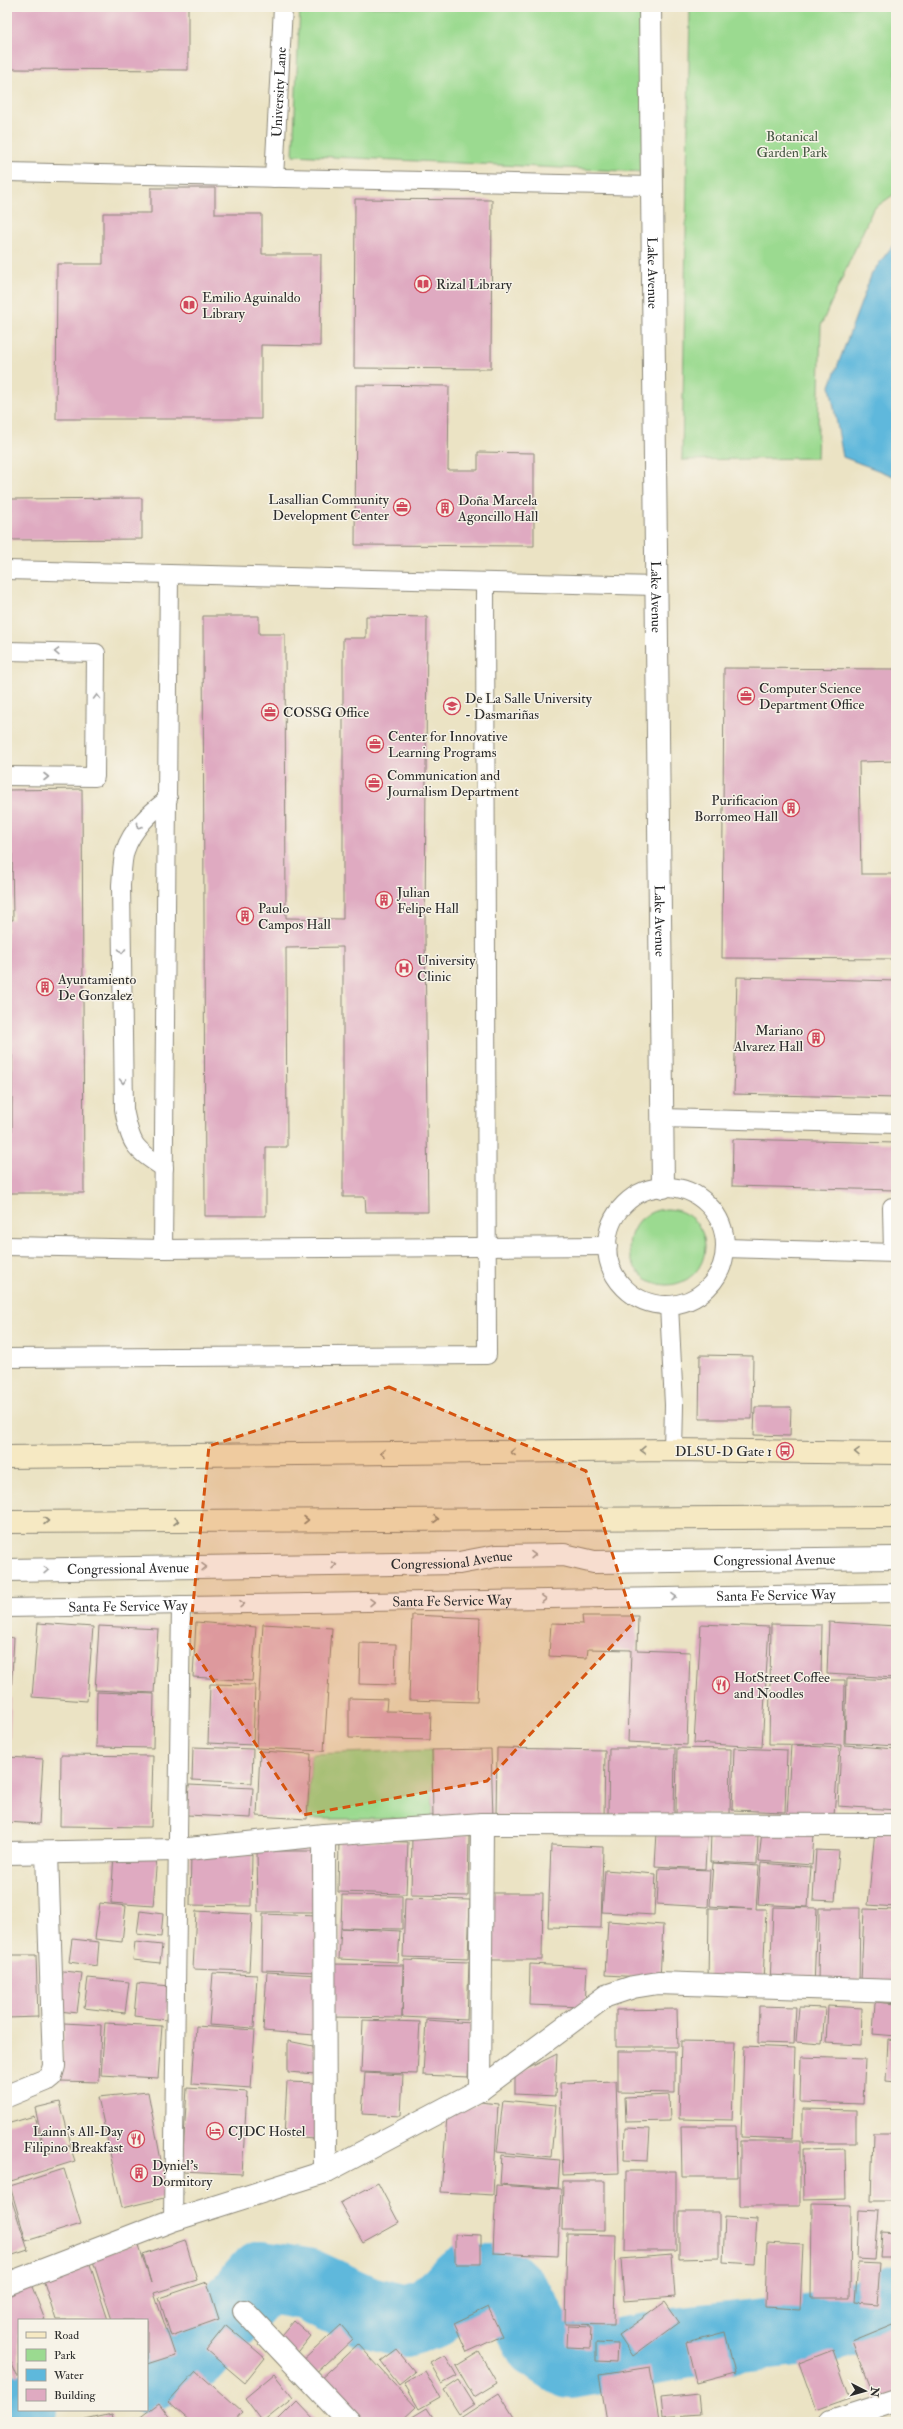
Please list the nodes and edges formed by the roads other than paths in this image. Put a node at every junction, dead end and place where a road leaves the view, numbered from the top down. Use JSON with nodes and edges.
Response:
{"nodes":[{"id":1,"x":283,"y":7,"type":"edge"},
{"id":2,"x":650,"y":7,"type":"edge"},
{"id":3,"x":7,"y":172,"type":"edge"},
{"id":4,"x":274,"y":178,"type":"junction"},
{"id":5,"x":652,"y":186,"type":"junction"},
{"id":6,"x":7,"y":570,"type":"edge"},
{"id":7,"x":169,"y":574,"type":"junction"},
{"id":8,"x":485,"y":582,"type":"junction"},
{"id":9,"x":656,"y":586,"type":"junction"},
{"id":10,"x":7,"y":651,"type":"edge"},
{"id":11,"x":7,"y":776,"type":"edge"},
{"id":12,"x":168,"y":799,"type":"junction"},
{"id":13,"x":661,"y":1118,"type":"junction"},
{"id":14,"x":896,"y":1124,"type":"edge"},
{"id":15,"x":164,"y":1168,"type":"junction"},
{"id":16,"x":663,"y":1187,"type":"junction"},
{"id":17,"x":892,"y":1207,"type":"dead end"},
{"id":18,"x":7,"y":1246,"type":"edge"},
{"id":19,"x":608,"y":1246,"type":"junction"},
{"id":20,"x":725,"y":1248,"type":"junction"},
{"id":21,"x":163,"y":1249,"type":"junction"},
{"id":22,"x":487,"y":1249,"type":"junction"},
{"id":23,"x":894,"y":1253,"type":"edge"},
{"id":24,"x":669,"y":1305,"type":"junction"},
{"id":25,"x":7,"y":1358,"type":"edge"},
{"id":26,"x":673,"y":1450,"type":"junction"},
{"id":27,"x":896,"y":1453,"type":"edge"},
{"id":28,"x":7,"y":1457,"type":"edge"},
{"id":29,"x":896,"y":1516,"type":"edge"},
{"id":30,"x":7,"y":1522,"type":"edge"},
{"id":31,"x":896,"y":1558,"type":"edge"},
{"id":32,"x":7,"y":1570,"type":"edge"},
{"id":33,"x":896,"y":1593,"type":"edge"},
{"id":34,"x":181,"y":1605,"type":"junction"},
{"id":35,"x":7,"y":1608,"type":"edge"},
{"id":36,"x":482,"y":1824,"type":"junction"},
{"id":37,"x":896,"y":1825,"type":"edge"},
{"id":38,"x":324,"y":1835,"type":"junction"},
{"id":39,"x":178,"y":1850,"type":"junction"},
{"id":40,"x":7,"y":1853,"type":"edge"},
{"id":41,"x":47,"y":1853,"type":"junction"},
{"id":42,"x":896,"y":1992,"type":"edge"},
{"id":43,"x":480,"y":2090,"type":"junction"},
{"id":44,"x":7,"y":2096,"type":"edge"},
{"id":45,"x":325,"y":2172,"type":"junction"},
{"id":46,"x":173,"y":2220,"type":"junction"},
{"id":47,"x":7,"y":2284,"type":"edge"},
{"id":48,"x":244,"y":2311,"type":"dead end"},
{"id":49,"x":896,"y":2401,"type":"edge"},
{"id":50,"x":349,"y":2422,"type":"edge"},
{"id":51,"x":831,"y":2422,"type":"edge"}],
"edges":[{"from":1,"to":4,"type":"lane","name":"University Lane"},
{"from":2,"to":5,"type":"street","name":"Lake Avenue"},
{"from":3,"to":4,"type":"lane"},
{"from":4,"to":5,"type":"lane"},
{"from":5,"to":9,"type":"street","name":"Lake Avenue"},
{"from":6,"to":7,"type":"lane"},
{"from":7,"to":8,"type":"lane"},
{"from":7,"to":12,"type":"lane"},
{"from":8,"to":9,"type":"lane"},
{"from":8,"to":22,"type":"lane"},
{"from":9,"to":13,"type":"street","name":"Lake Avenue"},
{"from":11,"to":10,"type":"lane","one_way":true},
{"from":12,"to":15,"type":"lane"},
{"from":12,"to":15,"type":"lane","one_way":true},
{"from":13,"to":14,"type":"lane"},
{"from":13,"to":16,"type":"street","name":"Lake Avenue"},
{"from":15,"to":21,"type":"lane"},
{"from":16,"to":19,"type":"lane"},
{"from":16,"to":20,"type":"lane"},
{"from":17,"to":23,"type":"lane"},
{"from":18,"to":21,"type":"lane"},
{"from":19,"to":22,"type":"lane"},
{"from":19,"to":24,"type":"lane"},
{"from":20,"to":23,"type":"lane"},
{"from":20,"to":24,"type":"lane"},
{"from":21,"to":22,"type":"lane"},
{"from":22,"to":25,"type":"lane"},
{"from":24,"to":26,"type":"lane"},
{"from":27,"to":26,"type":"main road","one_way":true},
{"from":26,"to":28,"type":"main road","one_way":true},
{"from":30,"to":29,"type":"main road","one_way":true},
{"from":32,"to":31,"type":"street","name":"Congressional Avenue","one_way":true},
{"from":34,"to":33,"type":"lane","name":"Santa Fe Service Way","one_way":true},
{"from":34,"to":35,"type":"lane","name":"Santa Fe Service Way"},
{"from":34,"to":39,"type":"lane"},
{"from":36,"to":37,"type":"street"},
{"from":36,"to":38,"type":"street"},
{"from":36,"to":43,"type":"street"},
{"from":38,"to":39,"type":"street"},
{"from":38,"to":45,"type":"street"},
{"from":39,"to":41,"type":"street"},
{"from":39,"to":46,"type":"lane"},
{"from":40,"to":41,"type":"street"},
{"from":41,"to":44,"type":"street"},
{"from":42,"to":43,"type":"street"},
{"from":43,"to":45,"type":"street"},
{"from":45,"to":46,"type":"street"},
{"from":46,"to":47,"type":"street"},
{"from":48,"to":50,"type":"street"},
{"from":49,"to":51,"type":"street"}]}
